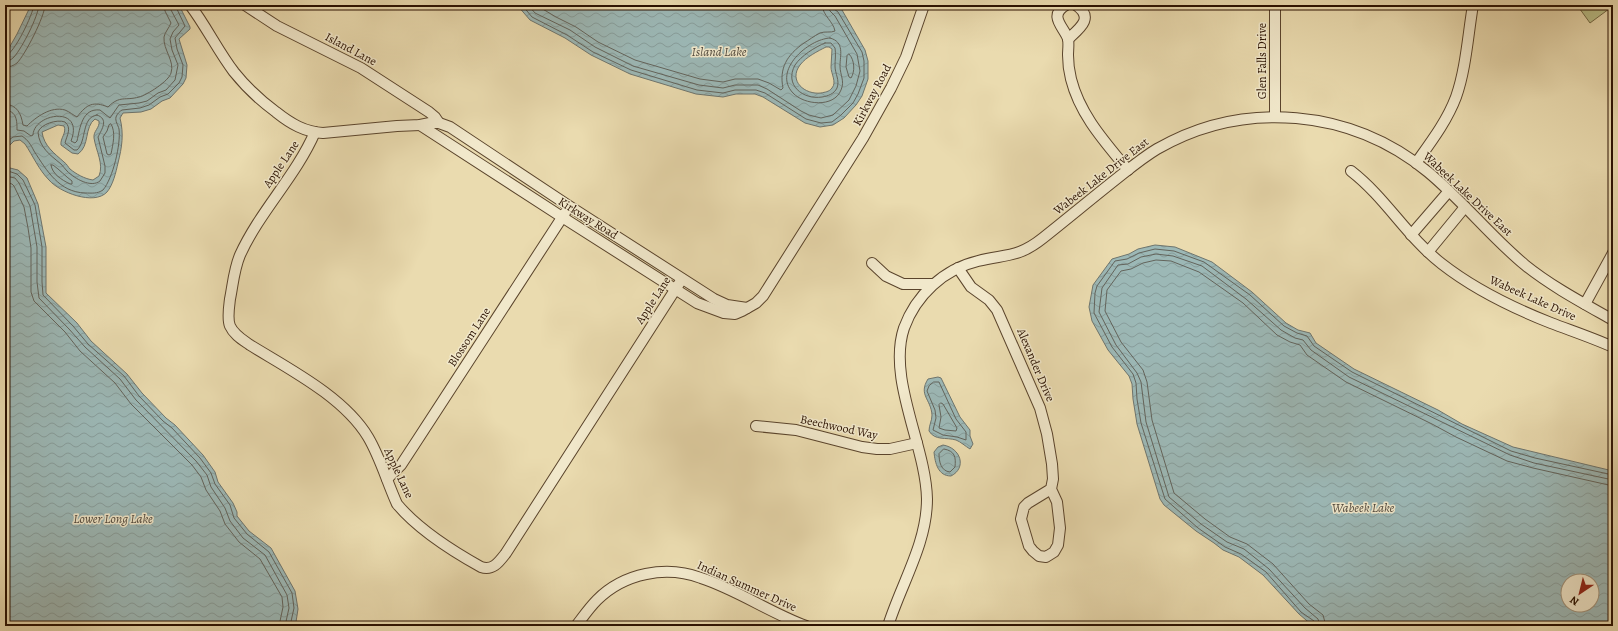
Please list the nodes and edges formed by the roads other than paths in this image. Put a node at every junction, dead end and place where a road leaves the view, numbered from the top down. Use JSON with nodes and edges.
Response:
{"nodes":[{"id":1,"x":190,"y":5,"type":"edge"},
{"id":2,"x":245,"y":5,"type":"edge"},
{"id":3,"x":924,"y":5,"type":"edge"},
{"id":4,"x":1066,"y":5,"type":"edge"},
{"id":5,"x":1076,"y":5,"type":"edge"},
{"id":6,"x":1275,"y":5,"type":"edge"},
{"id":7,"x":1473,"y":5,"type":"edge"},
{"id":8,"x":1068,"y":39,"type":"junction"},
{"id":9,"x":1274,"y":116,"type":"junction"},
{"id":10,"x":439,"y":123,"type":"junction"},
{"id":11,"x":420,"y":125,"type":"junction"},
{"id":12,"x":315,"y":132,"type":"junction"},
{"id":13,"x":1416,"y":163,"type":"junction"},
{"id":14,"x":1128,"y":170,"type":"junction"},
{"id":15,"x":1351,"y":171,"type":"dead end"},
{"id":16,"x":1449,"y":191,"type":"junction"},
{"id":17,"x":569,"y":206,"type":"junction"},
{"id":18,"x":1465,"y":207,"type":"junction"},
{"id":19,"x":562,"y":218,"type":"junction"},
{"id":20,"x":1411,"y":235,"type":"junction"},
{"id":21,"x":1428,"y":252,"type":"junction"},
{"id":22,"x":1613,"y":253,"type":"edge"},
{"id":23,"x":872,"y":264,"type":"dead end"},
{"id":24,"x":958,"y":268,"type":"junction"},
{"id":25,"x":682,"y":279,"type":"junction"},
{"id":26,"x":933,"y":284,"type":"junction"},
{"id":27,"x":675,"y":288,"type":"junction"},
{"id":28,"x":1585,"y":304,"type":"junction"},
{"id":29,"x":748,"y":308,"type":"junction"},
{"id":30,"x":1613,"y":320,"type":"edge"},
{"id":31,"x":1613,"y":347,"type":"edge"},
{"id":32,"x":756,"y":426,"type":"dead end"},
{"id":33,"x":917,"y":443,"type":"junction"},
{"id":34,"x":387,"y":479,"type":"junction"},
{"id":35,"x":1051,"y":489,"type":"junction"},
{"id":36,"x":576,"y":626,"type":"edge"},
{"id":37,"x":806,"y":626,"type":"edge"},
{"id":38,"x":888,"y":626,"type":"edge"}],
"edges":[{"from":1,"to":12,"type":"street"},
{"from":2,"to":10,"type":"street","name":"Island Lane"},
{"from":3,"to":29,"type":"street","name":"Kirkway Road"},
{"from":4,"to":8,"type":"street"},
{"from":5,"to":8,"type":"street"},
{"from":6,"to":9,"type":"street","name":"Glen Falls Drive"},
{"from":7,"to":13,"type":"street"},
{"from":8,"to":14,"type":"street"},
{"from":9,"to":13,"type":"street","name":"Wabeek Lake Drive East"},
{"from":9,"to":14,"type":"street","name":"Wabeek Lake Drive East"},
{"from":10,"to":11,"type":"street"},
{"from":10,"to":17,"type":"street","name":"Kirkway Road"},
{"from":11,"to":12,"type":"street"},
{"from":11,"to":19,"type":"street","name":"Kirkway Road"},
{"from":12,"to":34,"type":"street","name":"Apple Lane"},
{"from":13,"to":16,"type":"street","name":"Wabeek Lake Drive East"},
{"from":14,"to":24,"type":"street","name":"Wabeek Lake Drive East"},
{"from":15,"to":20,"type":"street","name":"Wabeek Lake Drive"},
{"from":16,"to":18,"type":"street","name":"Wabeek Lake Drive East"},
{"from":16,"to":20,"type":"street"},
{"from":17,"to":19,"type":"street","name":"Blossom Lane"},
{"from":17,"to":25,"type":"street","name":"Kirkway Road"},
{"from":18,"to":21,"type":"street"},
{"from":18,"to":28,"type":"street","name":"Wabeek Lake Drive East"},
{"from":19,"to":27,"type":"street","name":"Kirkway Road"},
{"from":19,"to":34,"type":"street","name":"Blossom Lane"},
{"from":20,"to":21,"type":"street","name":"Wabeek Lake Drive"},
{"from":21,"to":31,"type":"street","name":"Wabeek Lake Drive"},
{"from":22,"to":28,"type":"street"},
{"from":23,"to":26,"type":"street"},
{"from":24,"to":26,"type":"street","name":"Wabeek Lake Drive East"},
{"from":24,"to":35,"type":"street","name":"Alexander Drive"},
{"from":25,"to":27,"type":"street","name":"Apple Lane"},
{"from":25,"to":29,"type":"street","name":"Kirkway Road"},
{"from":26,"to":33,"type":"street","name":"Wabeek Lake Drive East"},
{"from":27,"to":29,"type":"street","name":"Kirkway Road"},
{"from":27,"to":34,"type":"street","name":"Apple Lane"},
{"from":28,"to":30,"type":"street","name":"Wabeek Lake Drive East"},
{"from":32,"to":33,"type":"street","name":"Beechwood Way"},
{"from":33,"to":38,"type":"street","name":"Wabeek Lake Drive East"},
{"from":35,"to":35,"type":"street","name":"Alexander Drive"},
{"from":36,"to":37,"type":"street","name":"Indian Summer Drive"}]}
